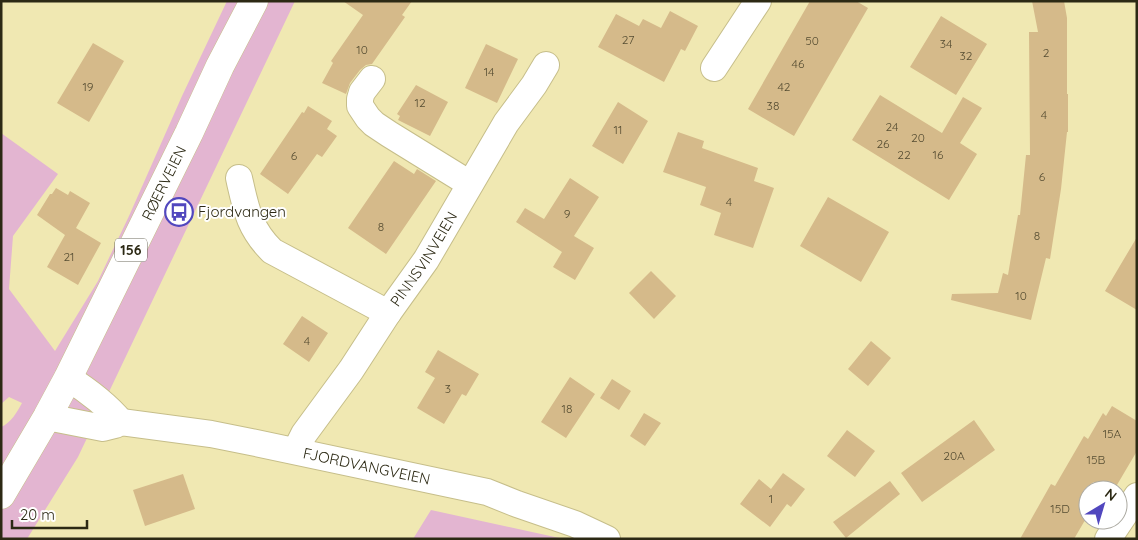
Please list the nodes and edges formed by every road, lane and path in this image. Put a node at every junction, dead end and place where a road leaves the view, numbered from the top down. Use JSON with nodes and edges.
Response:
{"nodes":[{"id":1,"x":254,"y":1,"type":"edge"},
{"id":2,"x":758,"y":1,"type":"edge"},
{"id":3,"x":546,"y":65,"type":"dead end"},
{"id":4,"x":714,"y":68,"type":"dead end"},
{"id":5,"x":372,"y":79,"type":"dead end"},
{"id":6,"x":239,"y":178,"type":"dead end"},
{"id":7,"x":470,"y":184,"type":"junction"},
{"id":8,"x":388,"y":312,"type":"junction"},
{"id":9,"x":68,"y":378,"type":"junction"},
{"id":10,"x":47,"y":417,"type":"junction"},
{"id":11,"x":121,"y":422,"type":"junction"},
{"id":12,"x":296,"y":450,"type":"junction"},
{"id":13,"x":1,"y":495,"type":"edge"},
{"id":14,"x":1137,"y":496,"type":"edge"},
{"id":15,"x":607,"y":539,"type":"edge"},
{"id":16,"x":1108,"y":539,"type":"edge"}],
"edges":[{"from":1,"to":9,"type":"main road","name":"RØERVEIEN","number":"156"},
{"from":2,"to":4,"type":"street"},
{"from":3,"to":7,"type":"street","name":"PINNSVINVEIEN"},
{"from":5,"to":7,"type":"street"},
{"from":6,"to":8,"type":"street"},
{"from":7,"to":8,"type":"street","name":"PINNSVINVEIEN"},
{"from":8,"to":12,"type":"street","name":"PINNSVINVEIEN"},
{"from":9,"to":10,"type":"main road","name":"RØERVEIEN","number":"156"},
{"from":9,"to":11,"type":"street"},
{"from":10,"to":11,"type":"street","name":"FJORDVANGVEIEN"},
{"from":10,"to":13,"type":"main road","name":"RØERVEIEN","number":"156"},
{"from":11,"to":12,"type":"street","name":"FJORDVANGVEIEN"},
{"from":12,"to":15,"type":"street","name":"FJORDVANGVEIEN"},
{"from":14,"to":16,"type":"street"}]}
